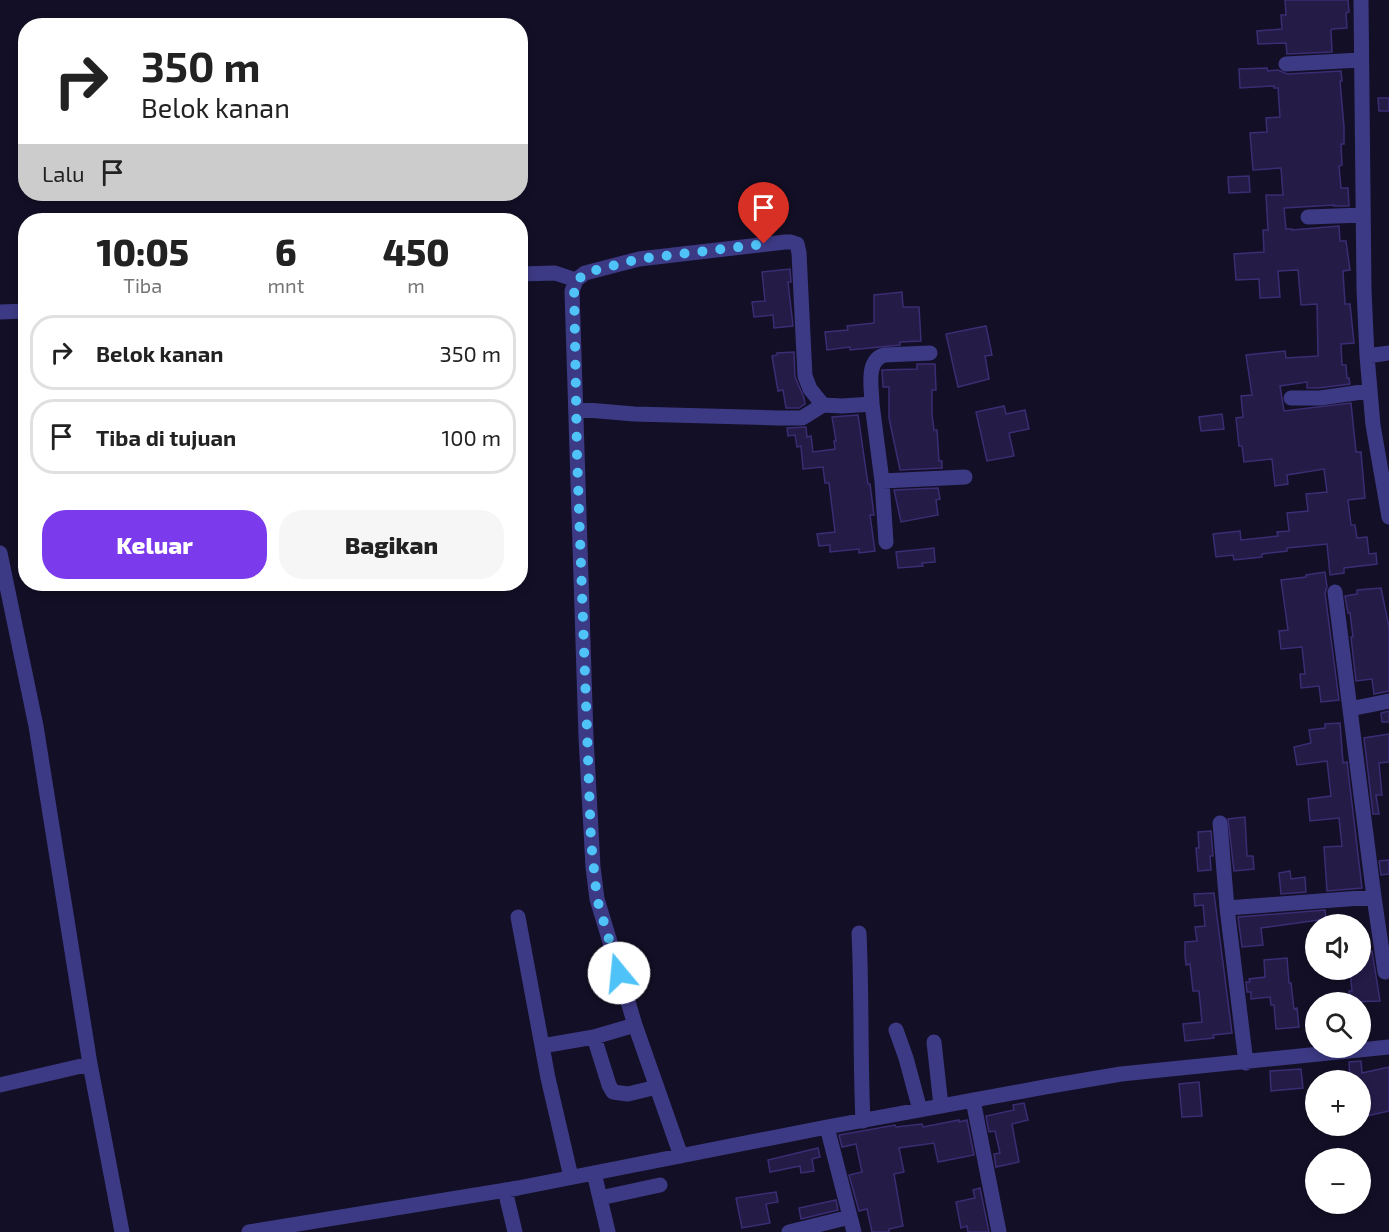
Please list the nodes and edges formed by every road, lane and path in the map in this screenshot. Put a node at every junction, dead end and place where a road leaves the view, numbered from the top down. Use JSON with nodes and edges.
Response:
{"nodes":[{"id":1,"x":1360,"y":0,"type":"edge"},
{"id":2,"x":1361,"y":60,"type":"junction"},
{"id":3,"x":1286,"y":64,"type":"dead end"},
{"id":4,"x":1363,"y":215,"type":"junction"},
{"id":5,"x":1308,"y":218,"type":"dead end"},
{"id":6,"x":528,"y":274,"type":"edge"},
{"id":7,"x":576,"y":280,"type":"junction"},
{"id":8,"x":18,"y":311,"type":"edge"},
{"id":9,"x":0,"y":312,"type":"edge"},
{"id":10,"x":930,"y":353,"type":"dead end"},
{"id":11,"x":1389,"y":353,"type":"edge"},
{"id":12,"x":1367,"y":356,"type":"junction"},
{"id":13,"x":1369,"y":391,"type":"junction"},
{"id":14,"x":1291,"y":398,"type":"dead end"},
{"id":15,"x":872,"y":404,"type":"junction"},
{"id":16,"x":823,"y":405,"type":"junction"},
{"id":17,"x":576,"y":409,"type":"junction"},
{"id":18,"x":1384,"y":471,"type":"edge"},
{"id":19,"x":965,"y":477,"type":"dead end"},
{"id":20,"x":882,"y":481,"type":"junction"},
{"id":21,"x":1389,"y":517,"type":"edge"},
{"id":22,"x":886,"y":542,"type":"dead end"},
{"id":23,"x":0,"y":553,"type":"edge"},
{"id":24,"x":3,"y":589,"type":"edge"},
{"id":25,"x":1335,"y":592,"type":"dead end"},
{"id":26,"x":1389,"y":701,"type":"edge"},
{"id":27,"x":1350,"y":709,"type":"junction"},
{"id":28,"x":1220,"y":823,"type":"dead end"},
{"id":29,"x":1374,"y":897,"type":"junction"},
{"id":30,"x":1227,"y":908,"type":"junction"},
{"id":31,"x":518,"y":917,"type":"dead end"},
{"id":32,"x":860,"y":933,"type":"dead end"},
{"id":33,"x":1385,"y":972,"type":"dead end"},
{"id":34,"x":635,"y":1025,"type":"junction"},
{"id":35,"x":896,"y":1030,"type":"dead end"},
{"id":36,"x":594,"y":1037,"type":"junction"},
{"id":37,"x":934,"y":1042,"type":"dead end"},
{"id":38,"x":542,"y":1046,"type":"junction"},
{"id":39,"x":1389,"y":1047,"type":"edge"},
{"id":40,"x":1246,"y":1063,"type":"junction"},
{"id":41,"x":90,"y":1064,"type":"junction"},
{"id":42,"x":0,"y":1085,"type":"edge"},
{"id":43,"x":657,"y":1087,"type":"junction"},
{"id":44,"x":974,"y":1100,"type":"junction"},
{"id":45,"x":941,"y":1106,"type":"junction"},
{"id":46,"x":920,"y":1110,"type":"junction"},
{"id":47,"x":863,"y":1120,"type":"junction"},
{"id":48,"x":827,"y":1126,"type":"junction"},
{"id":49,"x":681,"y":1156,"type":"junction"},
{"id":50,"x":594,"y":1173,"type":"junction"},
{"id":51,"x":571,"y":1177,"type":"junction"},
{"id":52,"x":660,"y":1185,"type":"dead end"},
{"id":53,"x":506,"y":1190,"type":"junction"},
{"id":54,"x":600,"y":1198,"type":"junction"},
{"id":55,"x":852,"y":1224,"type":"edge"},
{"id":56,"x":122,"y":1232,"type":"edge"},
{"id":57,"x":249,"y":1232,"type":"edge"},
{"id":58,"x":515,"y":1232,"type":"edge"},
{"id":59,"x":608,"y":1232,"type":"edge"},
{"id":60,"x":789,"y":1232,"type":"edge"},
{"id":61,"x":999,"y":1232,"type":"edge"}],
"edges":[{"from":1,"to":2,"type":"street"},
{"from":2,"to":3,"type":"street"},
{"from":2,"to":4,"type":"street"},
{"from":4,"to":5,"type":"street"},
{"from":4,"to":12,"type":"street"},
{"from":6,"to":7,"type":"street"},
{"from":7,"to":16,"type":"street"},
{"from":7,"to":17,"type":"street"},
{"from":8,"to":9,"type":"street"},
{"from":10,"to":15,"type":"street"},
{"from":11,"to":12,"type":"street"},
{"from":12,"to":13,"type":"street"},
{"from":13,"to":14,"type":"street"},
{"from":13,"to":18,"type":"street"},
{"from":15,"to":16,"type":"street"},
{"from":15,"to":20,"type":"street"},
{"from":16,"to":17,"type":"street"},
{"from":17,"to":34,"type":"street"},
{"from":18,"to":21,"type":"street"},
{"from":19,"to":20,"type":"street"},
{"from":20,"to":22,"type":"street"},
{"from":23,"to":24,"type":"street"},
{"from":24,"to":41,"type":"street"},
{"from":25,"to":27,"type":"street"},
{"from":26,"to":27,"type":"street"},
{"from":27,"to":29,"type":"street"},
{"from":28,"to":30,"type":"street"},
{"from":29,"to":30,"type":"street"},
{"from":29,"to":33,"type":"street"},
{"from":30,"to":40,"type":"street"},
{"from":31,"to":38,"type":"street"},
{"from":32,"to":47,"type":"street"},
{"from":34,"to":36,"type":"street"},
{"from":34,"to":43,"type":"street"},
{"from":35,"to":46,"type":"street"},
{"from":36,"to":38,"type":"street"},
{"from":36,"to":43,"type":"street"},
{"from":37,"to":45,"type":"street"},
{"from":38,"to":51,"type":"street"},
{"from":39,"to":40,"type":"street"},
{"from":40,"to":44,"type":"street"},
{"from":41,"to":42,"type":"street"},
{"from":41,"to":56,"type":"street"},
{"from":43,"to":49,"type":"street"},
{"from":44,"to":45,"type":"street"},
{"from":44,"to":61,"type":"street"},
{"from":45,"to":46,"type":"street"},
{"from":46,"to":47,"type":"street"},
{"from":47,"to":48,"type":"street"},
{"from":48,"to":49,"type":"street"},
{"from":48,"to":55,"type":"street"},
{"from":49,"to":50,"type":"street"},
{"from":50,"to":51,"type":"street"},
{"from":50,"to":54,"type":"street"},
{"from":51,"to":53,"type":"street"},
{"from":52,"to":54,"type":"street"},
{"from":53,"to":57,"type":"street"},
{"from":53,"to":58,"type":"street"},
{"from":54,"to":59,"type":"street"},
{"from":55,"to":60,"type":"street"}]}
